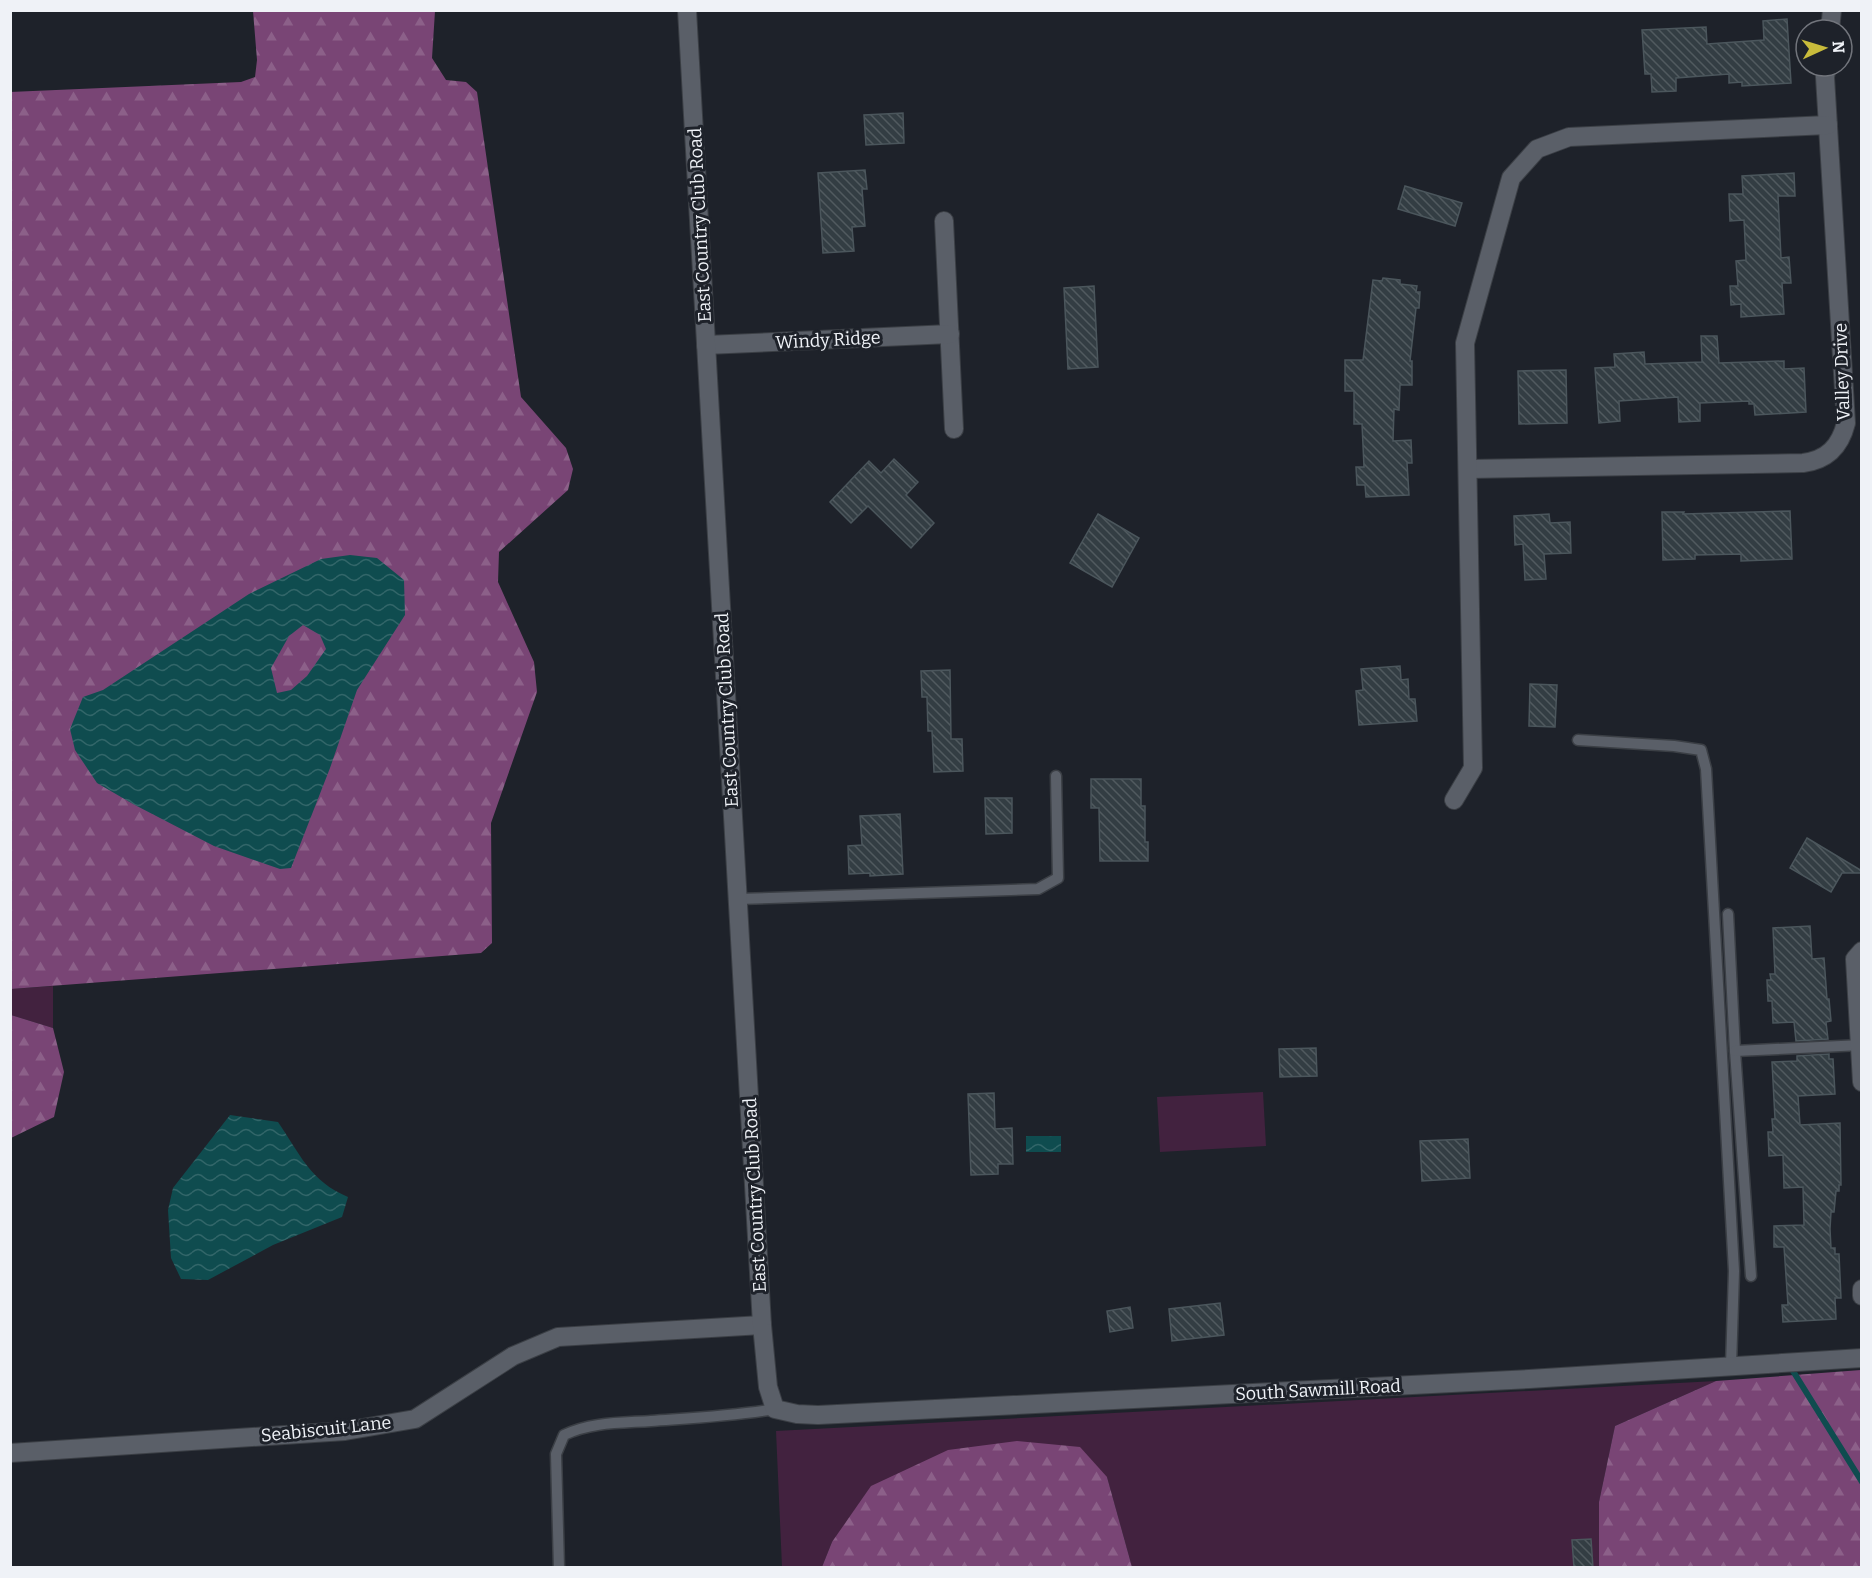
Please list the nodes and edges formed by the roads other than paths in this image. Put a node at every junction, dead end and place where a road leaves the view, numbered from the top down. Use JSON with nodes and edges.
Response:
{"nodes":[{"id":1,"x":687,"y":10,"type":"edge"},
{"id":2,"x":1827,"y":78,"type":"edge"},
{"id":3,"x":1828,"y":125,"type":"junction"},
{"id":4,"x":944,"y":221,"type":"dead end"},
{"id":5,"x":950,"y":334,"type":"junction"},
{"id":6,"x":706,"y":345,"type":"junction"},
{"id":7,"x":954,"y":429,"type":"dead end"},
{"id":8,"x":1468,"y":469,"type":"junction"},
{"id":9,"x":1578,"y":740,"type":"dead end"},
{"id":10,"x":1056,"y":776,"type":"dead end"},
{"id":11,"x":1454,"y":800,"type":"dead end"},
{"id":12,"x":738,"y":899,"type":"junction"},
{"id":13,"x":1728,"y":914,"type":"dead end"},
{"id":14,"x":1862,"y":951,"type":"edge"},
{"id":15,"x":1861,"y":1045,"type":"edge"},
{"id":16,"x":1735,"y":1051,"type":"junction"},
{"id":17,"x":1862,"y":1082,"type":"edge"},
{"id":18,"x":1751,"y":1276,"type":"dead end"},
{"id":19,"x":1862,"y":1289,"type":"edge"},
{"id":20,"x":1862,"y":1296,"type":"edge"},
{"id":21,"x":762,"y":1325,"type":"junction"},
{"id":22,"x":1862,"y":1358,"type":"edge"},
{"id":23,"x":1731,"y":1366,"type":"junction"},
{"id":24,"x":775,"y":1408,"type":"junction"},
{"id":25,"x":10,"y":1453,"type":"edge"},
{"id":26,"x":559,"y":1568,"type":"edge"}],
"edges":[{"from":1,"to":6,"type":"street","name":"East Country Club Road"},
{"from":2,"to":3,"type":"street","name":"Valley Drive"},
{"from":3,"to":8,"type":"street"},
{"from":3,"to":8,"type":"street","name":"Valley Drive"},
{"from":4,"to":5,"type":"street"},
{"from":5,"to":6,"type":"street","name":"Windy Ridge"},
{"from":5,"to":7,"type":"street"},
{"from":6,"to":12,"type":"street","name":"East Country Club Road"},
{"from":8,"to":11,"type":"street"},
{"from":9,"to":23,"type":"lane"},
{"from":10,"to":12,"type":"lane"},
{"from":12,"to":21,"type":"street","name":"East Country Club Road"},
{"from":13,"to":16,"type":"lane"},
{"from":14,"to":15,"type":"street"},
{"from":15,"to":16,"type":"lane"},
{"from":15,"to":17,"type":"street"},
{"from":16,"to":18,"type":"lane"},
{"from":19,"to":20,"type":"street"},
{"from":21,"to":24,"type":"street","name":"East Country Club Road"},
{"from":21,"to":25,"type":"street","name":"Seabiscuit Lane"},
{"from":22,"to":23,"type":"street","name":"South Sawmill Road"},
{"from":23,"to":24,"type":"street","name":"South Sawmill Road"},
{"from":24,"to":26,"type":"lane"}]}
